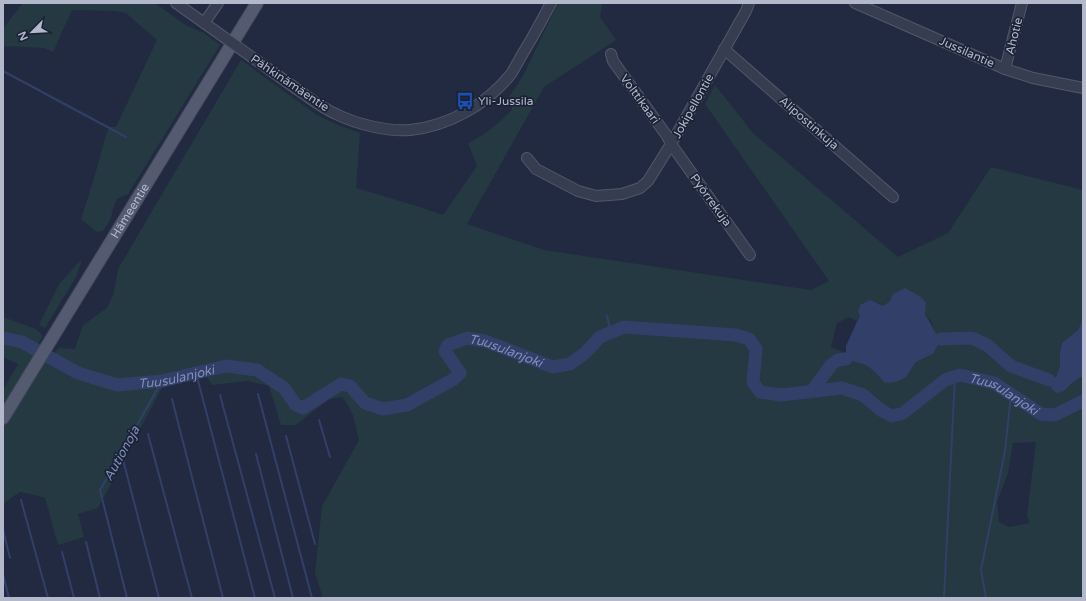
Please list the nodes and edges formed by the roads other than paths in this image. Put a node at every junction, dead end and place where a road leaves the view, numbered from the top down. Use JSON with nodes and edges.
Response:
{"nodes":[{"id":1,"x":176,"y":3,"type":"edge"},
{"id":2,"x":218,"y":3,"type":"edge"},
{"id":3,"x":257,"y":3,"type":"edge"},
{"id":4,"x":551,"y":3,"type":"edge"},
{"id":5,"x":750,"y":3,"type":"edge"},
{"id":6,"x":855,"y":3,"type":"edge"},
{"id":7,"x":1022,"y":3,"type":"edge"},
{"id":8,"x":204,"y":23,"type":"junction"},
{"id":9,"x":724,"y":49,"type":"junction"},
{"id":10,"x":611,"y":54,"type":"dead end"},
{"id":11,"x":1006,"y":69,"type":"junction"},
{"id":12,"x":1083,"y":88,"type":"edge"},
{"id":13,"x":671,"y":144,"type":"junction"},
{"id":14,"x":527,"y":158,"type":"dead end"},
{"id":15,"x":893,"y":197,"type":"dead end"},
{"id":16,"x":750,"y":255,"type":"dead end"},
{"id":17,"x":3,"y":418,"type":"edge"}],
"edges":[{"from":1,"to":8,"type":"street","name":"Pähkinämäentie"},
{"from":2,"to":8,"type":"street"},
{"from":3,"to":17,"type":"main road","name":"Hämeentie"},
{"from":4,"to":8,"type":"street","name":"Pähkinämäentie","bridge":true},
{"from":5,"to":9,"type":"street","name":"Jokipellontie"},
{"from":6,"to":11,"type":"street","name":"Jussilantie"},
{"from":7,"to":11,"type":"street","name":"Ahotie"},
{"from":9,"to":13,"type":"street","name":"Jokipellontie"},
{"from":9,"to":15,"type":"street","name":"Alipostinkuja"},
{"from":10,"to":13,"type":"street","name":"Volttikaari"},
{"from":11,"to":12,"type":"street","name":"Jussilantie"},
{"from":13,"to":14,"type":"street","name":"Jokipellontie"},
{"from":13,"to":16,"type":"street","name":"Pyörrekuja"}]}
